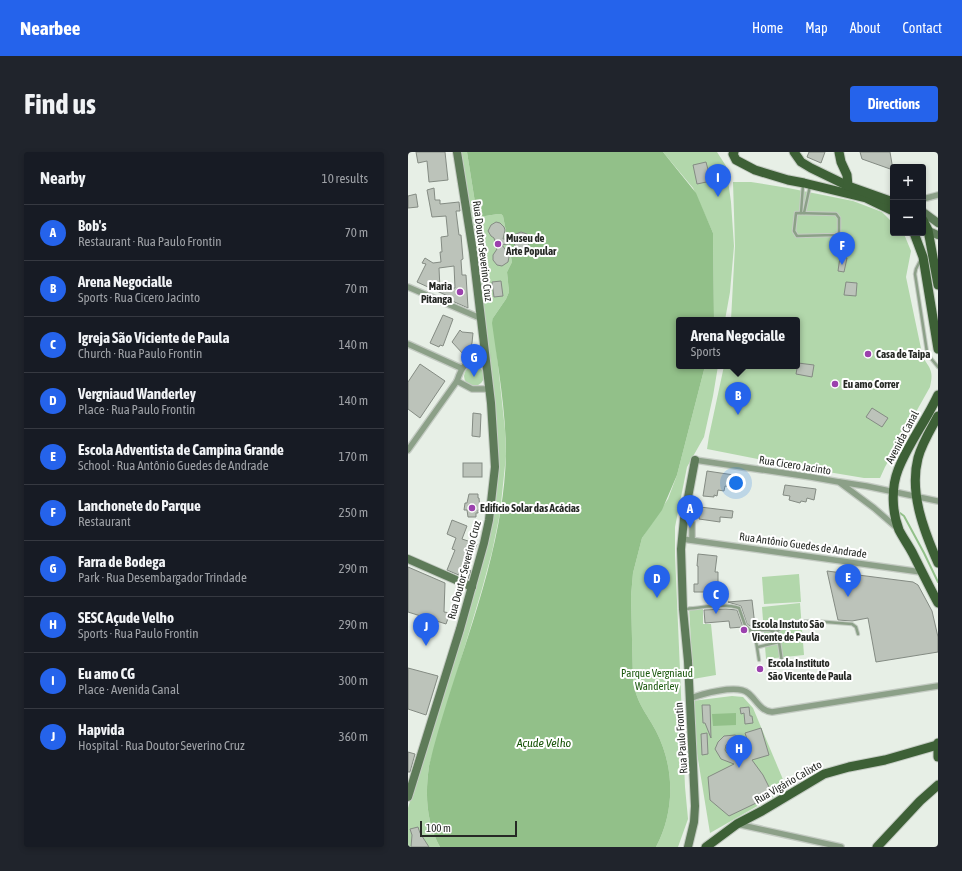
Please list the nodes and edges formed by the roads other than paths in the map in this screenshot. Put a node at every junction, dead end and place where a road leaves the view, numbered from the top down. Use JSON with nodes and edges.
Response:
{"nodes":[{"id":1,"x":457,"y":152,"type":"edge"},
{"id":2,"x":734,"y":152,"type":"edge"},
{"id":3,"x":794,"y":152,"type":"edge"},
{"id":4,"x":839,"y":152,"type":"edge"},
{"id":5,"x":807,"y":183,"type":"junction"},
{"id":6,"x":848,"y":186,"type":"junction"},
{"id":7,"x":938,"y":195,"type":"edge"},
{"id":8,"x":926,"y":198,"type":"edge"},
{"id":9,"x":890,"y":201,"type":"edge"},
{"id":10,"x":890,"y":210,"type":"edge"},
{"id":11,"x":803,"y":213,"type":"junction"},
{"id":12,"x":926,"y":214,"type":"edge"},
{"id":13,"x":938,"y":223,"type":"edge"},
{"id":14,"x":926,"y":229,"type":"edge"},
{"id":15,"x":926,"y":231,"type":"edge"},
{"id":16,"x":938,"y":235,"type":"edge"},
{"id":17,"x":915,"y":236,"type":"edge"},
{"id":18,"x":936,"y":255,"type":"edge"},
{"id":19,"x":923,"y":258,"type":"junction"},
{"id":20,"x":938,"y":285,"type":"edge"},
{"id":21,"x":408,"y":287,"type":"edge"},
{"id":22,"x":480,"y":318,"type":"junction"},
{"id":23,"x":408,"y":344,"type":"edge"},
{"id":24,"x":938,"y":349,"type":"edge"},
{"id":25,"x":485,"y":359,"type":"junction"},
{"id":26,"x":938,"y":367,"type":"edge"},
{"id":27,"x":461,"y":368,"type":"junction"},
{"id":28,"x":457,"y":381,"type":"junction"},
{"id":29,"x":489,"y":389,"type":"junction"},
{"id":30,"x":938,"y":395,"type":"edge"},
{"id":31,"x":938,"y":416,"type":"edge"},
{"id":32,"x":408,"y":450,"type":"edge"},
{"id":33,"x":695,"y":460,"type":"joint"},
{"id":34,"x":898,"y":470,"type":"junction"},
{"id":35,"x":916,"y":472,"type":"junction"},
{"id":36,"x":839,"y":482,"type":"junction"},
{"id":37,"x":894,"y":491,"type":"junction"},
{"id":38,"x":938,"y":494,"type":"edge"},
{"id":39,"x":917,"y":496,"type":"junction"},
{"id":40,"x":936,"y":501,"type":"edge"},
{"id":41,"x":684,"y":519,"type":"junction"},
{"id":42,"x":899,"y":530,"type":"junction"},
{"id":43,"x":682,"y":539,"type":"junction"},
{"id":44,"x":692,"y":540,"type":"junction"},
{"id":45,"x":408,"y":559,"type":"edge"},
{"id":46,"x":938,"y":563,"type":"edge"},
{"id":47,"x":921,"y":572,"type":"junction"},
{"id":48,"x":472,"y":587,"type":"junction"},
{"id":49,"x":938,"y":603,"type":"edge"},
{"id":50,"x":683,"y":609,"type":"junction"},
{"id":51,"x":749,"y":630,"type":"junction"},
{"id":52,"x":776,"y":632,"type":"junction"},
{"id":53,"x":858,"y":634,"type":"dead end"},
{"id":54,"x":779,"y":642,"type":"junction"},
{"id":55,"x":758,"y":647,"type":"junction"},
{"id":56,"x":759,"y":660,"type":"dead end"},
{"id":57,"x":782,"y":662,"type":"dead end"},
{"id":58,"x":938,"y":686,"type":"edge"},
{"id":59,"x":689,"y":699,"type":"junction"},
{"id":60,"x":938,"y":744,"type":"edge"},
{"id":61,"x":938,"y":757,"type":"edge"},
{"id":62,"x":938,"y":785,"type":"edge"},
{"id":63,"x":408,"y":797,"type":"edge"},
{"id":64,"x":737,"y":824,"type":"junction"},
{"id":65,"x":688,"y":847,"type":"edge"},
{"id":66,"x":706,"y":847,"type":"edge"},
{"id":67,"x":841,"y":847,"type":"edge"},
{"id":68,"x":877,"y":847,"type":"edge"}],
"edges":[{"from":1,"to":22,"type":"main road","name":"Rua Doutor Severino Cruz"},
{"from":2,"to":5,"type":"main road"},
{"from":3,"to":6,"type":"main road"},
{"from":4,"to":6,"type":"main road"},
{"from":5,"to":10,"type":"main road"},
{"from":5,"to":11,"type":"lane"},
{"from":5,"to":11,"type":"lane"},
{"from":6,"to":9,"type":"main road"},
{"from":7,"to":8,"type":"street"},
{"from":11,"to":11,"type":"lane"},
{"from":12,"to":13,"type":"main road"},
{"from":14,"to":16,"type":"main road"},
{"from":15,"to":18,"type":"main road"},
{"from":17,"to":19,"type":"main road"},
{"from":18,"to":20,"type":"main road"},
{"from":19,"to":24,"type":"main road"},
{"from":19,"to":26,"type":"lane"},
{"from":21,"to":22,"type":"street"},
{"from":22,"to":25,"type":"main road","name":"Rua Doutor Severino Cruz"},
{"from":23,"to":27,"type":"street"},
{"from":25,"to":27,"type":"street"},
{"from":25,"to":29,"type":"main road","name":"Rua Doutor Severino Cruz"},
{"from":27,"to":28,"type":"street"},
{"from":28,"to":29,"type":"street"},
{"from":28,"to":32,"type":"street"},
{"from":29,"to":48,"type":"main road","name":"Rua Doutor Severino Cruz"},
{"from":30,"to":34,"type":"main road","name":"Avenida Canal"},
{"from":31,"to":35,"type":"main road","name":"Avenida Canal"},
{"from":33,"to":36,"type":"street","name":"Rua Cicero Jacinto"},
{"from":33,"to":41,"type":"main road","name":"Rua Paulo Frontin"},
{"from":34,"to":35,"type":"main road"},
{"from":34,"to":37,"type":"main road","name":"Avenida Canal"},
{"from":35,"to":39,"type":"main road","name":"Avenida Canal"},
{"from":36,"to":37,"type":"street"},
{"from":36,"to":42,"type":"street","name":"Rua Cicero Jacinto"},
{"from":37,"to":39,"type":"street"},
{"from":37,"to":42,"type":"main road","name":"Avenida Canal"},
{"from":38,"to":40,"type":"street"},
{"from":39,"to":40,"type":"street"},
{"from":39,"to":46,"type":"main road","name":"Avenida Canal"},
{"from":41,"to":43,"type":"main road","name":"Rua Paulo Frontin"},
{"from":41,"to":44,"type":"street"},
{"from":42,"to":47,"type":"main road","name":"Avenida Canal"},
{"from":43,"to":44,"type":"street","name":"Rua Antônio Guedes de Andrade"},
{"from":43,"to":50,"type":"main road","name":"Rua Paulo Frontin"},
{"from":44,"to":47,"type":"street","name":"Rua Antônio Guedes de Andrade"},
{"from":45,"to":48,"type":"main road"},
{"from":47,"to":49,"type":"main road","name":"Avenida Canal"},
{"from":48,"to":63,"type":"main road","name":"Rua Doutor Severino Cruz"},
{"from":50,"to":51,"type":"lane"},
{"from":50,"to":59,"type":"main road","name":"Rua Paulo Frontin"},
{"from":51,"to":52,"type":"lane"},
{"from":51,"to":55,"type":"lane"},
{"from":52,"to":53,"type":"lane"},
{"from":52,"to":54,"type":"lane"},
{"from":54,"to":55,"type":"lane"},
{"from":54,"to":57,"type":"lane"},
{"from":55,"to":56,"type":"lane"},
{"from":58,"to":59,"type":"street"},
{"from":59,"to":65,"type":"main road","name":"Rua Paulo Frontin"},
{"from":60,"to":61,"type":"main road"},
{"from":60,"to":64,"type":"main road","name":"Rua Vigário Calixto"},
{"from":62,"to":68,"type":"main road"},
{"from":64,"to":66,"type":"main road","name":"Rua Vigário Calixto"},
{"from":64,"to":67,"type":"street"}]}
